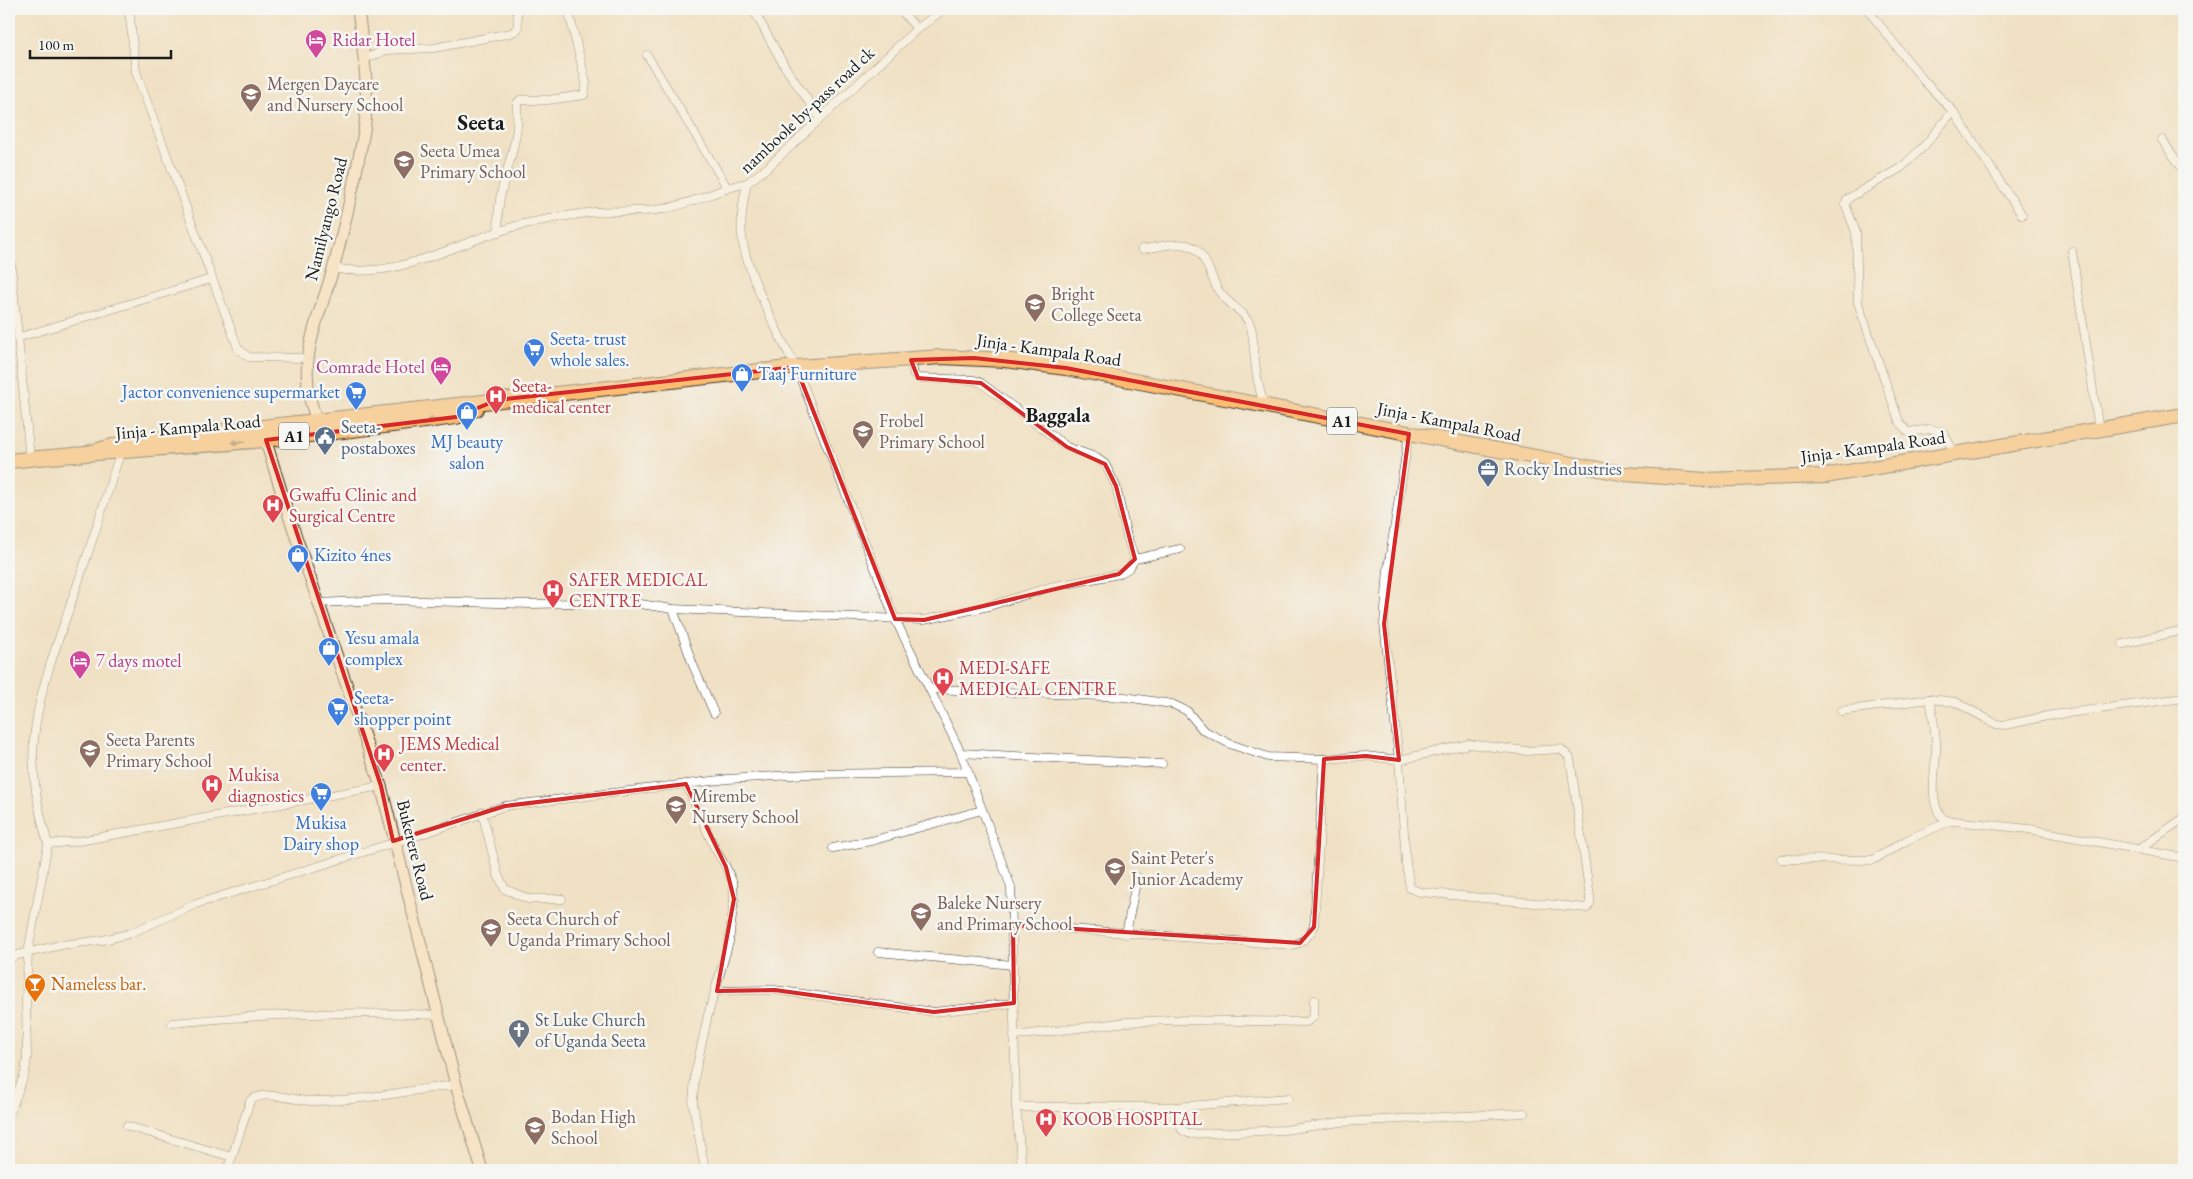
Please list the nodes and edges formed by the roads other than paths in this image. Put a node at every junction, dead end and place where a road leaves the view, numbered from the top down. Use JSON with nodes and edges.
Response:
{"nodes":[{"id":1,"x":129,"y":9,"type":"edge"},
{"id":2,"x":358,"y":9,"type":"edge"},
{"id":3,"x":517,"y":9,"type":"edge"},
{"id":4,"x":568,"y":9,"type":"edge"},
{"id":5,"x":753,"y":9,"type":"edge"},
{"id":6,"x":900,"y":9,"type":"edge"},
{"id":7,"x":944,"y":9,"type":"edge"},
{"id":8,"x":1867,"y":9,"type":"edge"},
{"id":9,"x":917,"y":29,"type":"junction"},
{"id":10,"x":647,"y":55,"type":"dead end"},
{"id":11,"x":364,"y":59,"type":"junction"},
{"id":12,"x":1953,"y":111,"type":"junction"},
{"id":13,"x":820,"y":118,"type":"junction"},
{"id":14,"x":2162,"y":140,"type":"dead end"},
{"id":15,"x":2184,"y":171,"type":"edge"},
{"id":16,"x":747,"y":183,"type":"junction"},
{"id":17,"x":727,"y":187,"type":"junction"},
{"id":18,"x":2022,"y":215,"type":"dead end"},
{"id":19,"x":499,"y":232,"type":"junction"},
{"id":20,"x":9,"y":245,"type":"edge"},
{"id":21,"x":1142,"y":249,"type":"dead end"},
{"id":22,"x":2072,"y":252,"type":"dead end"},
{"id":23,"x":333,"y":268,"type":"junction"},
{"id":24,"x":212,"y":279,"type":"junction"},
{"id":25,"x":20,"y":337,"type":"junction"},
{"id":26,"x":307,"y":358,"type":"junction"},
{"id":27,"x":911,"y":360,"type":"junction"},
{"id":28,"x":796,"y":368,"type":"junction"},
{"id":29,"x":1264,"y":406,"type":"junction"},
{"id":30,"x":2184,"y":415,"type":"edge"},
{"id":31,"x":320,"y":427,"type":"junction"},
{"id":32,"x":2099,"y":430,"type":"junction"},
{"id":33,"x":264,"y":434,"type":"junction"},
{"id":34,"x":1409,"y":434,"type":"junction"},
{"id":35,"x":88,"y":452,"type":"junction"},
{"id":36,"x":120,"y":453,"type":"junction"},
{"id":37,"x":1955,"y":454,"type":"junction"},
{"id":38,"x":30,"y":459,"type":"junction"},
{"id":39,"x":9,"y":461,"type":"edge"},
{"id":40,"x":1180,"y":548,"type":"dead end"},
{"id":41,"x":1135,"y":559,"type":"junction"},
{"id":42,"x":318,"y":603,"type":"junction"},
{"id":43,"x":674,"y":609,"type":"junction"},
{"id":44,"x":895,"y":619,"type":"junction"},
{"id":45,"x":2184,"y":630,"type":"edge"},
{"id":46,"x":2123,"y":644,"type":"dead end"},
{"id":47,"x":931,"y":689,"type":"junction"},
{"id":48,"x":2184,"y":698,"type":"edge"},
{"id":49,"x":1930,"y":699,"type":"junction"},
{"id":50,"x":1841,"y":710,"type":"dead end"},
{"id":51,"x":714,"y":713,"type":"dead end"},
{"id":52,"x":961,"y":753,"type":"junction"},
{"id":53,"x":1324,"y":759,"type":"junction"},
{"id":54,"x":1399,"y":760,"type":"junction"},
{"id":55,"x":1162,"y":764,"type":"dead end"},
{"id":56,"x":968,"y":772,"type":"junction"},
{"id":57,"x":686,"y":784,"type":"junction"},
{"id":58,"x":381,"y":786,"type":"junction"},
{"id":59,"x":982,"y":810,"type":"junction"},
{"id":60,"x":482,"y":812,"type":"junction"},
{"id":61,"x":2184,"y":818,"type":"edge"},
{"id":62,"x":1950,"y":821,"type":"junction"},
{"id":63,"x":393,"y":841,"type":"junction"},
{"id":64,"x":48,"y":844,"type":"junction"},
{"id":65,"x":833,"y":848,"type":"dead end"},
{"id":66,"x":2139,"y":849,"type":"junction"},
{"id":67,"x":2184,"y":858,"type":"edge"},
{"id":68,"x":1781,"y":859,"type":"dead end"},
{"id":69,"x":1137,"y":877,"type":"dead end"},
{"id":70,"x":562,"y":899,"type":"dead end"},
{"id":71,"x":1012,"y":925,"type":"junction"},
{"id":72,"x":1126,"y":934,"type":"junction"},
{"id":73,"x":28,"y":952,"type":"junction"},
{"id":74,"x":878,"y":952,"type":"dead end"},
{"id":75,"x":9,"y":957,"type":"edge"},
{"id":76,"x":1013,"y":965,"type":"junction"},
{"id":77,"x":717,"y":991,"type":"junction"},
{"id":78,"x":1314,"y":1000,"type":"dead end"},
{"id":79,"x":1014,"y":1003,"type":"junction"},
{"id":80,"x":438,"y":1015,"type":"junction"},
{"id":81,"x":172,"y":1023,"type":"dead end"},
{"id":82,"x":1014,"y":1036,"type":"junction"},
{"id":83,"x":456,"y":1085,"type":"junction"},
{"id":84,"x":1288,"y":1098,"type":"dead end"},
{"id":85,"x":1016,"y":1107,"type":"junction"},
{"id":86,"x":1176,"y":1107,"type":"junction"},
{"id":87,"x":1524,"y":1113,"type":"dead end"},
{"id":88,"x":9,"y":1115,"type":"edge"},
{"id":89,"x":126,"y":1126,"type":"dead end"},
{"id":90,"x":232,"y":1157,"type":"junction"},
{"id":91,"x":2184,"y":1168,"type":"edge"},
{"id":92,"x":228,"y":1170,"type":"edge"},
{"id":93,"x":482,"y":1170,"type":"edge"},
{"id":94,"x":705,"y":1170,"type":"edge"},
{"id":95,"x":1022,"y":1170,"type":"edge"},
{"id":96,"x":2181,"y":1170,"type":"edge"}],
"edges":[{"from":1,"to":24,"type":"street"},
{"from":2,"to":11,"type":"main road","name":"Namilyango Road"},
{"from":3,"to":11,"type":"street"},
{"from":4,"to":19,"type":"street"},
{"from":5,"to":13,"type":"street"},
{"from":6,"to":9,"type":"street"},
{"from":7,"to":9,"type":"street","name":"namboole by-pass road ck"},
{"from":8,"to":12,"type":"street"},
{"from":9,"to":13,"type":"street","name":"namboole by-pass road ck"},
{"from":10,"to":17,"type":"street"},
{"from":11,"to":23,"type":"main road","name":"Namilyango Road"},
{"from":12,"to":18,"type":"street"},
{"from":12,"to":37,"type":"street"},
{"from":13,"to":16,"type":"street","name":"namboole by-pass road ck"},
{"from":14,"to":15,"type":"street"},
{"from":16,"to":17,"type":"street"},
{"from":16,"to":28,"type":"street","name":"namboole by-pass road ck"},
{"from":17,"to":19,"type":"street"},
{"from":19,"to":23,"type":"street"},
{"from":20,"to":25,"type":"street"},
{"from":21,"to":29,"type":"street"},
{"from":22,"to":32,"type":"street"},
{"from":23,"to":26,"type":"main road","name":"Namilyango Road"},
{"from":24,"to":25,"type":"street"},
{"from":24,"to":26,"type":"street"},
{"from":25,"to":38,"type":"street"},
{"from":26,"to":31,"type":"main road","name":"Namilyango Road"},
{"from":27,"to":28,"type":"highway","name":"Jinja - Kampala Road","number":"A1"},
{"from":27,"to":29,"type":"highway","name":"Jinja - Kampala Road","number":"A1"},
{"from":27,"to":41,"type":"street"},
{"from":28,"to":31,"type":"highway","name":"Jinja - Kampala Road","number":"A1"},
{"from":28,"to":44,"type":"street","name":"namboole by-pass road ck"},
{"from":29,"to":34,"type":"highway","name":"Jinja - Kampala Road","number":"A1"},
{"from":30,"to":32,"type":"highway","name":"Jinja - Kampala Road","number":"A1"},
{"from":31,"to":33,"type":"highway","name":"Jinja - Kampala Road","number":"A1"},
{"from":32,"to":37,"type":"highway","name":"Jinja - Kampala Road","number":"A1"},
{"from":33,"to":35,"type":"highway","name":"Jinja - Kampala Road","number":"A1"},
{"from":33,"to":36,"type":"highway","name":"Jinja - Kampala Road","number":"A1","one_way":true},
{"from":33,"to":42,"type":"main road","name":"Bukerere Road"},
{"from":34,"to":37,"type":"highway","name":"Jinja - Kampala Road","number":"A1"},
{"from":34,"to":54,"type":"street"},
{"from":35,"to":36,"type":"highway","name":"Jinja - Kampala Road","number":"A1"},
{"from":35,"to":38,"type":"highway","name":"Jinja - Kampala Road","number":"A1"},
{"from":36,"to":64,"type":"street"},
{"from":38,"to":39,"type":"highway","name":"Jinja - Kampala Road","number":"A1"},
{"from":40,"to":41,"type":"street"},
{"from":41,"to":44,"type":"street"},
{"from":42,"to":43,"type":"street"},
{"from":42,"to":58,"type":"main road","name":"Bukerere Road"},
{"from":43,"to":44,"type":"street"},
{"from":43,"to":51,"type":"street"},
{"from":44,"to":47,"type":"street","name":"namboole by-pass road ck"},
{"from":45,"to":46,"type":"street"},
{"from":47,"to":52,"type":"street","name":"namboole by-pass road ck"},
{"from":47,"to":53,"type":"street"},
{"from":48,"to":49,"type":"street"},
{"from":49,"to":50,"type":"street"},
{"from":49,"to":62,"type":"street"},
{"from":52,"to":55,"type":"street"},
{"from":52,"to":56,"type":"street","name":"namboole by-pass road ck"},
{"from":53,"to":54,"type":"street"},
{"from":53,"to":72,"type":"street"},
{"from":54,"to":54,"type":"street"},
{"from":56,"to":57,"type":"street"},
{"from":56,"to":59,"type":"street","name":"namboole by-pass road ck"},
{"from":57,"to":60,"type":"street"},
{"from":57,"to":77,"type":"street"},
{"from":58,"to":63,"type":"main road","name":"Bukerere Road"},
{"from":58,"to":64,"type":"street"},
{"from":59,"to":65,"type":"street"},
{"from":59,"to":71,"type":"street","name":"namboole by-pass road ck"},
{"from":60,"to":63,"type":"street"},
{"from":60,"to":70,"type":"street"},
{"from":61,"to":66,"type":"street"},
{"from":62,"to":66,"type":"street"},
{"from":62,"to":68,"type":"street"},
{"from":63,"to":73,"type":"street"},
{"from":63,"to":80,"type":"main road","name":"Bukerere Road"},
{"from":64,"to":73,"type":"street"},
{"from":66,"to":67,"type":"street"},
{"from":69,"to":72,"type":"street"},
{"from":71,"to":72,"type":"street"},
{"from":71,"to":76,"type":"street","name":"namboole by-pass road ck"},
{"from":73,"to":75,"type":"street"},
{"from":73,"to":88,"type":"street"},
{"from":74,"to":76,"type":"street"},
{"from":76,"to":79,"type":"street","name":"namboole by-pass road ck"},
{"from":77,"to":79,"type":"street"},
{"from":77,"to":94,"type":"street"},
{"from":78,"to":82,"type":"street"},
{"from":79,"to":82,"type":"street","name":"namboole by-pass road ck"},
{"from":80,"to":81,"type":"street"},
{"from":80,"to":83,"type":"main road","name":"Bukerere Road"},
{"from":82,"to":85,"type":"street","name":"namboole by-pass road ck"},
{"from":83,"to":90,"type":"street"},
{"from":83,"to":93,"type":"main road","name":"Bukerere Road"},
{"from":84,"to":86,"type":"street"},
{"from":85,"to":86,"type":"street"},
{"from":85,"to":95,"type":"street","name":"namboole by-pass road ck"},
{"from":86,"to":87,"type":"street"},
{"from":89,"to":90,"type":"street"},
{"from":90,"to":92,"type":"street"},
{"from":91,"to":96,"type":"street"}]}
